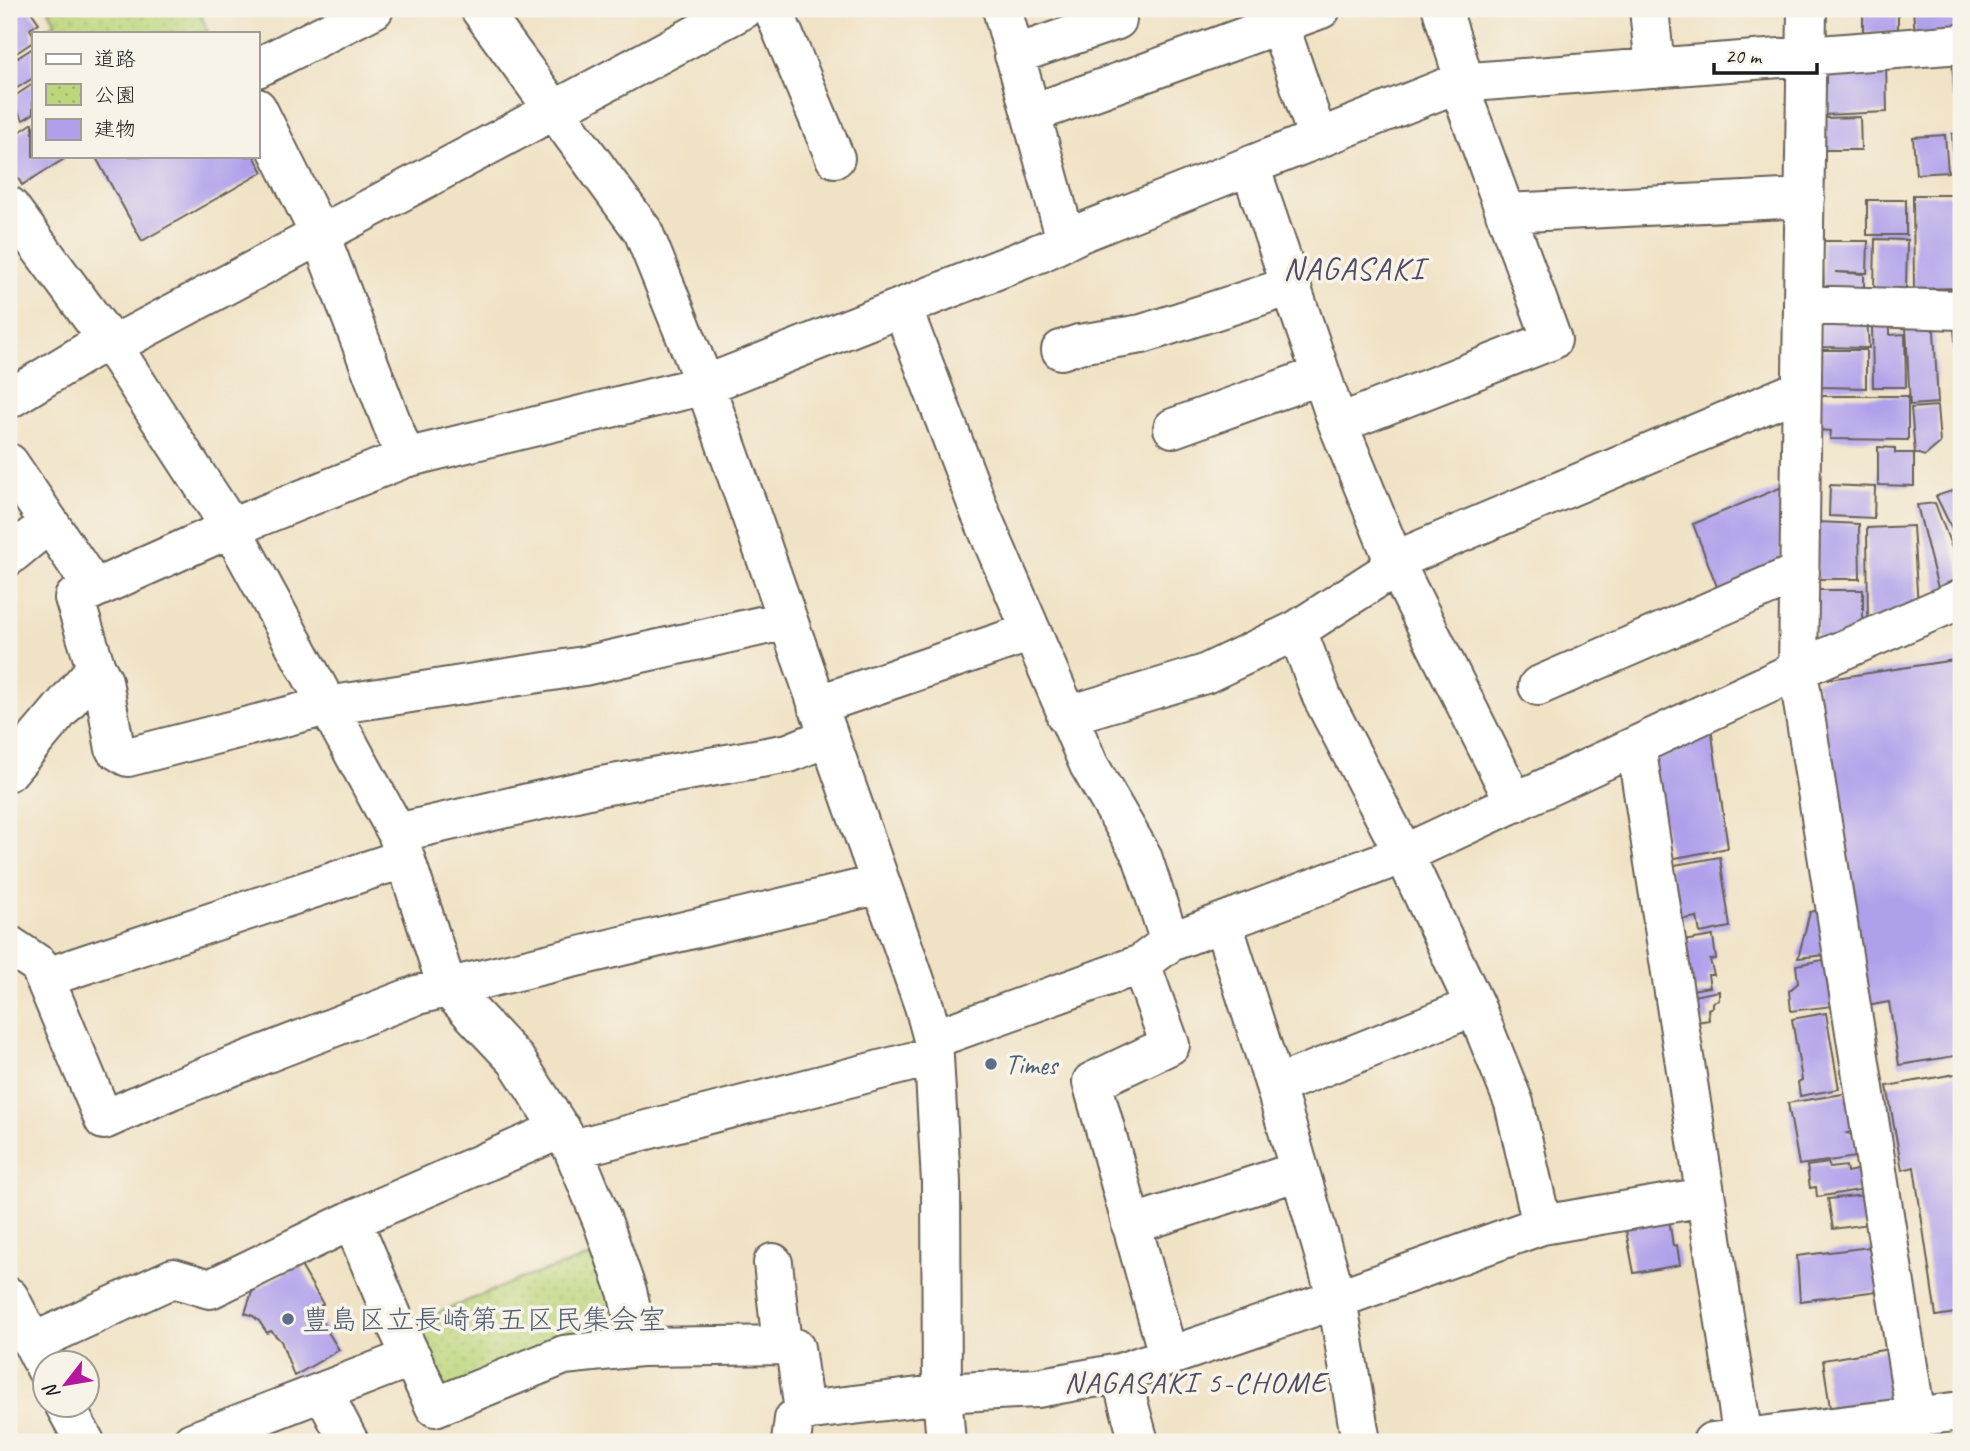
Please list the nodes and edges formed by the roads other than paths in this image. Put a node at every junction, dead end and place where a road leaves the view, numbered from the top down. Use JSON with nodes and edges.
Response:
{"nodes":[{"id":1,"x":374,"y":9,"type":"edge"},
{"id":2,"x":480,"y":9,"type":"edge"},
{"id":3,"x":744,"y":9,"type":"edge"},
{"id":4,"x":773,"y":9,"type":"edge"},
{"id":5,"x":1002,"y":9,"type":"edge"},
{"id":6,"x":1321,"y":9,"type":"edge"},
{"id":7,"x":1442,"y":9,"type":"edge"},
{"id":8,"x":1649,"y":9,"type":"edge"},
{"id":9,"x":1807,"y":9,"type":"edge"},
{"id":10,"x":1276,"y":17,"type":"edge"},
{"id":11,"x":1117,"y":20,"type":"dead end"},
{"id":12,"x":1961,"y":44,"type":"edge"},
{"id":13,"x":1014,"y":55,"type":"junction"},
{"id":14,"x":1807,"y":56,"type":"junction"},
{"id":15,"x":259,"y":67,"type":"edge"},
{"id":16,"x":1655,"y":68,"type":"junction"},
{"id":17,"x":1462,"y":83,"type":"junction"},
{"id":18,"x":555,"y":110,"type":"junction"},
{"id":19,"x":259,"y":112,"type":"edge"},
{"id":20,"x":1031,"y":114,"type":"junction"},
{"id":21,"x":1318,"y":139,"type":"junction"},
{"id":22,"x":835,"y":158,"type":"dead end"},
{"id":23,"x":1250,"y":166,"type":"junction"},
{"id":24,"x":1805,"y":198,"type":"junction"},
{"id":25,"x":9,"y":206,"type":"edge"},
{"id":26,"x":1505,"y":213,"type":"junction"},
{"id":27,"x":320,"y":235,"type":"junction"},
{"id":28,"x":1066,"y":240,"type":"junction"},
{"id":29,"x":22,"y":251,"type":"edge"},
{"id":30,"x":1291,"y":286,"type":"junction"},
{"id":31,"x":1803,"y":305,"type":"junction"},
{"id":32,"x":902,"y":307,"type":"junction"},
{"id":33,"x":1961,"y":310,"type":"edge"},
{"id":34,"x":111,"y":344,"type":"junction"},
{"id":35,"x":1061,"y":349,"type":"dead end"},
{"id":36,"x":1321,"y":375,"type":"junction"},
{"id":37,"x":705,"y":386,"type":"junction"},
{"id":38,"x":1802,"y":389,"type":"junction"},
{"id":39,"x":9,"y":399,"type":"edge"},
{"id":40,"x":1338,"y":424,"type":"junction"},
{"id":41,"x":1173,"y":428,"type":"dead end"},
{"id":42,"x":405,"y":458,"type":"junction"},
{"id":43,"x":9,"y":463,"type":"edge"},
{"id":44,"x":49,"y":523,"type":"junction"},
{"id":45,"x":231,"y":528,"type":"junction"},
{"id":46,"x":9,"y":556,"type":"edge"},
{"id":47,"x":1394,"y":561,"type":"junction"},
{"id":48,"x":1800,"y":572,"type":"junction"},
{"id":49,"x":94,"y":589,"type":"junction"},
{"id":50,"x":1961,"y":599,"type":"edge"},
{"id":51,"x":787,"y":620,"type":"junction"},
{"id":52,"x":1297,"y":630,"type":"junction"},
{"id":53,"x":1031,"y":632,"type":"junction"},
{"id":54,"x":96,"y":668,"type":"junction"},
{"id":55,"x":1798,"y":671,"type":"junction"},
{"id":56,"x":1538,"y":686,"type":"dead end"},
{"id":57,"x":327,"y":706,"type":"junction"},
{"id":58,"x":1066,"y":716,"type":"junction"},
{"id":59,"x":823,"y":721,"type":"junction"},
{"id":60,"x":1636,"y":746,"type":"junction"},
{"id":61,"x":9,"y":771,"type":"edge"},
{"id":62,"x":1515,"y":803,"type":"junction"},
{"id":63,"x":401,"y":845,"type":"junction"},
{"id":64,"x":1404,"y":854,"type":"junction"},
{"id":65,"x":881,"y":884,"type":"junction"},
{"id":66,"x":1223,"y":924,"type":"junction"},
{"id":67,"x":9,"y":945,"type":"edge"},
{"id":68,"x":1156,"y":953,"type":"junction"},
{"id":69,"x":44,"y":978,"type":"junction"},
{"id":70,"x":447,"y":987,"type":"junction"},
{"id":71,"x":1475,"y":1006,"type":"junction"},
{"id":72,"x":933,"y":1047,"type":"junction"},
{"id":73,"x":1275,"y":1086,"type":"junction"},
{"id":74,"x":567,"y":1139,"type":"junction"},
{"id":75,"x":1298,"y":1171,"type":"junction"},
{"id":76,"x":1705,"y":1197,"type":"junction"},
{"id":77,"x":352,"y":1220,"type":"junction"},
{"id":78,"x":1131,"y":1225,"type":"junction"},
{"id":79,"x":1542,"y":1225,"type":"junction"},
{"id":80,"x":773,"y":1264,"type":"dead end"},
{"id":81,"x":9,"y":1297,"type":"edge"},
{"id":82,"x":1337,"y":1299,"type":"junction"},
{"id":83,"x":782,"y":1345,"type":"junction"},
{"id":84,"x":640,"y":1347,"type":"junction"},
{"id":85,"x":1168,"y":1355,"type":"junction"},
{"id":86,"x":412,"y":1357,"type":"junction"},
{"id":87,"x":31,"y":1359,"type":"edge"},
{"id":88,"x":1120,"y":1373,"type":"junction"},
{"id":89,"x":323,"y":1392,"type":"junction"},
{"id":90,"x":943,"y":1395,"type":"junction"},
{"id":91,"x":1961,"y":1411,"type":"edge"},
{"id":92,"x":73,"y":1420,"type":"edge"},
{"id":93,"x":798,"y":1427,"type":"edge"},
{"id":94,"x":1914,"y":1429,"type":"edge"},
{"id":95,"x":1733,"y":1441,"type":"edge"},
{"id":96,"x":85,"y":1442,"type":"edge"},
{"id":97,"x":192,"y":1442,"type":"edge"},
{"id":98,"x":349,"y":1442,"type":"edge"},
{"id":99,"x":946,"y":1442,"type":"edge"},
{"id":100,"x":1139,"y":1442,"type":"edge"},
{"id":101,"x":1361,"y":1442,"type":"edge"}],
"edges":[{"from":1,"to":15,"type":"street"},
{"from":2,"to":18,"type":"street"},
{"from":3,"to":18,"type":"street"},
{"from":4,"to":22,"type":"street"},
{"from":5,"to":13,"type":"street"},
{"from":6,"to":10,"type":"street"},
{"from":7,"to":17,"type":"street"},
{"from":8,"to":16,"type":"street"},
{"from":9,"to":14,"type":"street"},
{"from":10,"to":20,"type":"street"},
{"from":10,"to":21,"type":"street"},
{"from":11,"to":13,"type":"street"},
{"from":12,"to":14,"type":"street"},
{"from":13,"to":20,"type":"street"},
{"from":14,"to":16,"type":"street"},
{"from":14,"to":24,"type":"street"},
{"from":16,"to":17,"type":"street"},
{"from":17,"to":21,"type":"street"},
{"from":17,"to":26,"type":"street"},
{"from":18,"to":27,"type":"street"},
{"from":18,"to":37,"type":"street"},
{"from":19,"to":27,"type":"street"},
{"from":20,"to":28,"type":"street"},
{"from":21,"to":23,"type":"street"},
{"from":23,"to":28,"type":"street"},
{"from":23,"to":30,"type":"street"},
{"from":24,"to":26,"type":"street"},
{"from":24,"to":31,"type":"street"},
{"from":25,"to":29,"type":"street"},
{"from":26,"to":40,"type":"street"},
{"from":27,"to":34,"type":"street"},
{"from":27,"to":42,"type":"street"},
{"from":28,"to":32,"type":"street"},
{"from":29,"to":34,"type":"street"},
{"from":30,"to":35,"type":"street"},
{"from":30,"to":36,"type":"street"},
{"from":31,"to":33,"type":"street"},
{"from":31,"to":38,"type":"street"},
{"from":32,"to":37,"type":"street"},
{"from":32,"to":53,"type":"street"},
{"from":34,"to":39,"type":"street"},
{"from":34,"to":45,"type":"street"},
{"from":36,"to":40,"type":"street"},
{"from":36,"to":41,"type":"street"},
{"from":37,"to":42,"type":"street"},
{"from":37,"to":51,"type":"street"},
{"from":38,"to":47,"type":"street"},
{"from":38,"to":48,"type":"street"},
{"from":40,"to":47,"type":"street"},
{"from":42,"to":45,"type":"street"},
{"from":43,"to":44,"type":"street"},
{"from":44,"to":46,"type":"street"},
{"from":44,"to":49,"type":"street"},
{"from":45,"to":49,"type":"street"},
{"from":45,"to":57,"type":"street"},
{"from":47,"to":52,"type":"street"},
{"from":47,"to":62,"type":"street"},
{"from":48,"to":55,"type":"street"},
{"from":48,"to":56,"type":"street"},
{"from":49,"to":54,"type":"street"},
{"from":50,"to":55,"type":"street"},
{"from":51,"to":57,"type":"street"},
{"from":51,"to":59,"type":"street"},
{"from":52,"to":58,"type":"street"},
{"from":52,"to":64,"type":"street"},
{"from":53,"to":58,"type":"street"},
{"from":53,"to":59,"type":"street"},
{"from":54,"to":57,"type":"street"},
{"from":54,"to":61,"type":"street"},
{"from":55,"to":60,"type":"street"},
{"from":55,"to":94,"type":"street"},
{"from":57,"to":63,"type":"street"},
{"from":58,"to":68,"type":"street"},
{"from":59,"to":63,"type":"street"},
{"from":59,"to":65,"type":"street"},
{"from":60,"to":62,"type":"street"},
{"from":60,"to":76,"type":"street"},
{"from":62,"to":64,"type":"street"},
{"from":63,"to":69,"type":"street"},
{"from":63,"to":70,"type":"street"},
{"from":64,"to":66,"type":"street"},
{"from":64,"to":71,"type":"street"},
{"from":65,"to":70,"type":"street"},
{"from":65,"to":72,"type":"street"},
{"from":66,"to":68,"type":"street"},
{"from":66,"to":73,"type":"street"},
{"from":67,"to":69,"type":"street"},
{"from":68,"to":72,"type":"street"},
{"from":68,"to":78,"type":"street"},
{"from":69,"to":70,"type":"street"},
{"from":70,"to":74,"type":"street"},
{"from":71,"to":73,"type":"street"},
{"from":71,"to":79,"type":"street"},
{"from":72,"to":74,"type":"street"},
{"from":72,"to":90,"type":"street"},
{"from":73,"to":75,"type":"street"},
{"from":74,"to":77,"type":"street"},
{"from":74,"to":84,"type":"street"},
{"from":75,"to":78,"type":"street"},
{"from":75,"to":82,"type":"street"},
{"from":76,"to":79,"type":"street"},
{"from":76,"to":95,"type":"street"},
{"from":77,"to":86,"type":"street"},
{"from":77,"to":87,"type":"street"},
{"from":78,"to":85,"type":"street"},
{"from":79,"to":82,"type":"street"},
{"from":80,"to":83,"type":"street"},
{"from":81,"to":87,"type":"street"},
{"from":82,"to":85,"type":"street"},
{"from":82,"to":101,"type":"street"},
{"from":83,"to":84,"type":"street"},
{"from":83,"to":93,"type":"street"},
{"from":84,"to":86,"type":"street"},
{"from":85,"to":88,"type":"street"},
{"from":86,"to":89,"type":"street"},
{"from":88,"to":90,"type":"street"},
{"from":88,"to":100,"type":"street"},
{"from":89,"to":97,"type":"street"},
{"from":89,"to":98,"type":"street"},
{"from":90,"to":93,"type":"street"},
{"from":90,"to":99,"type":"street"},
{"from":91,"to":94,"type":"street"},
{"from":92,"to":96,"type":"street"},
{"from":94,"to":95,"type":"street"}]}
